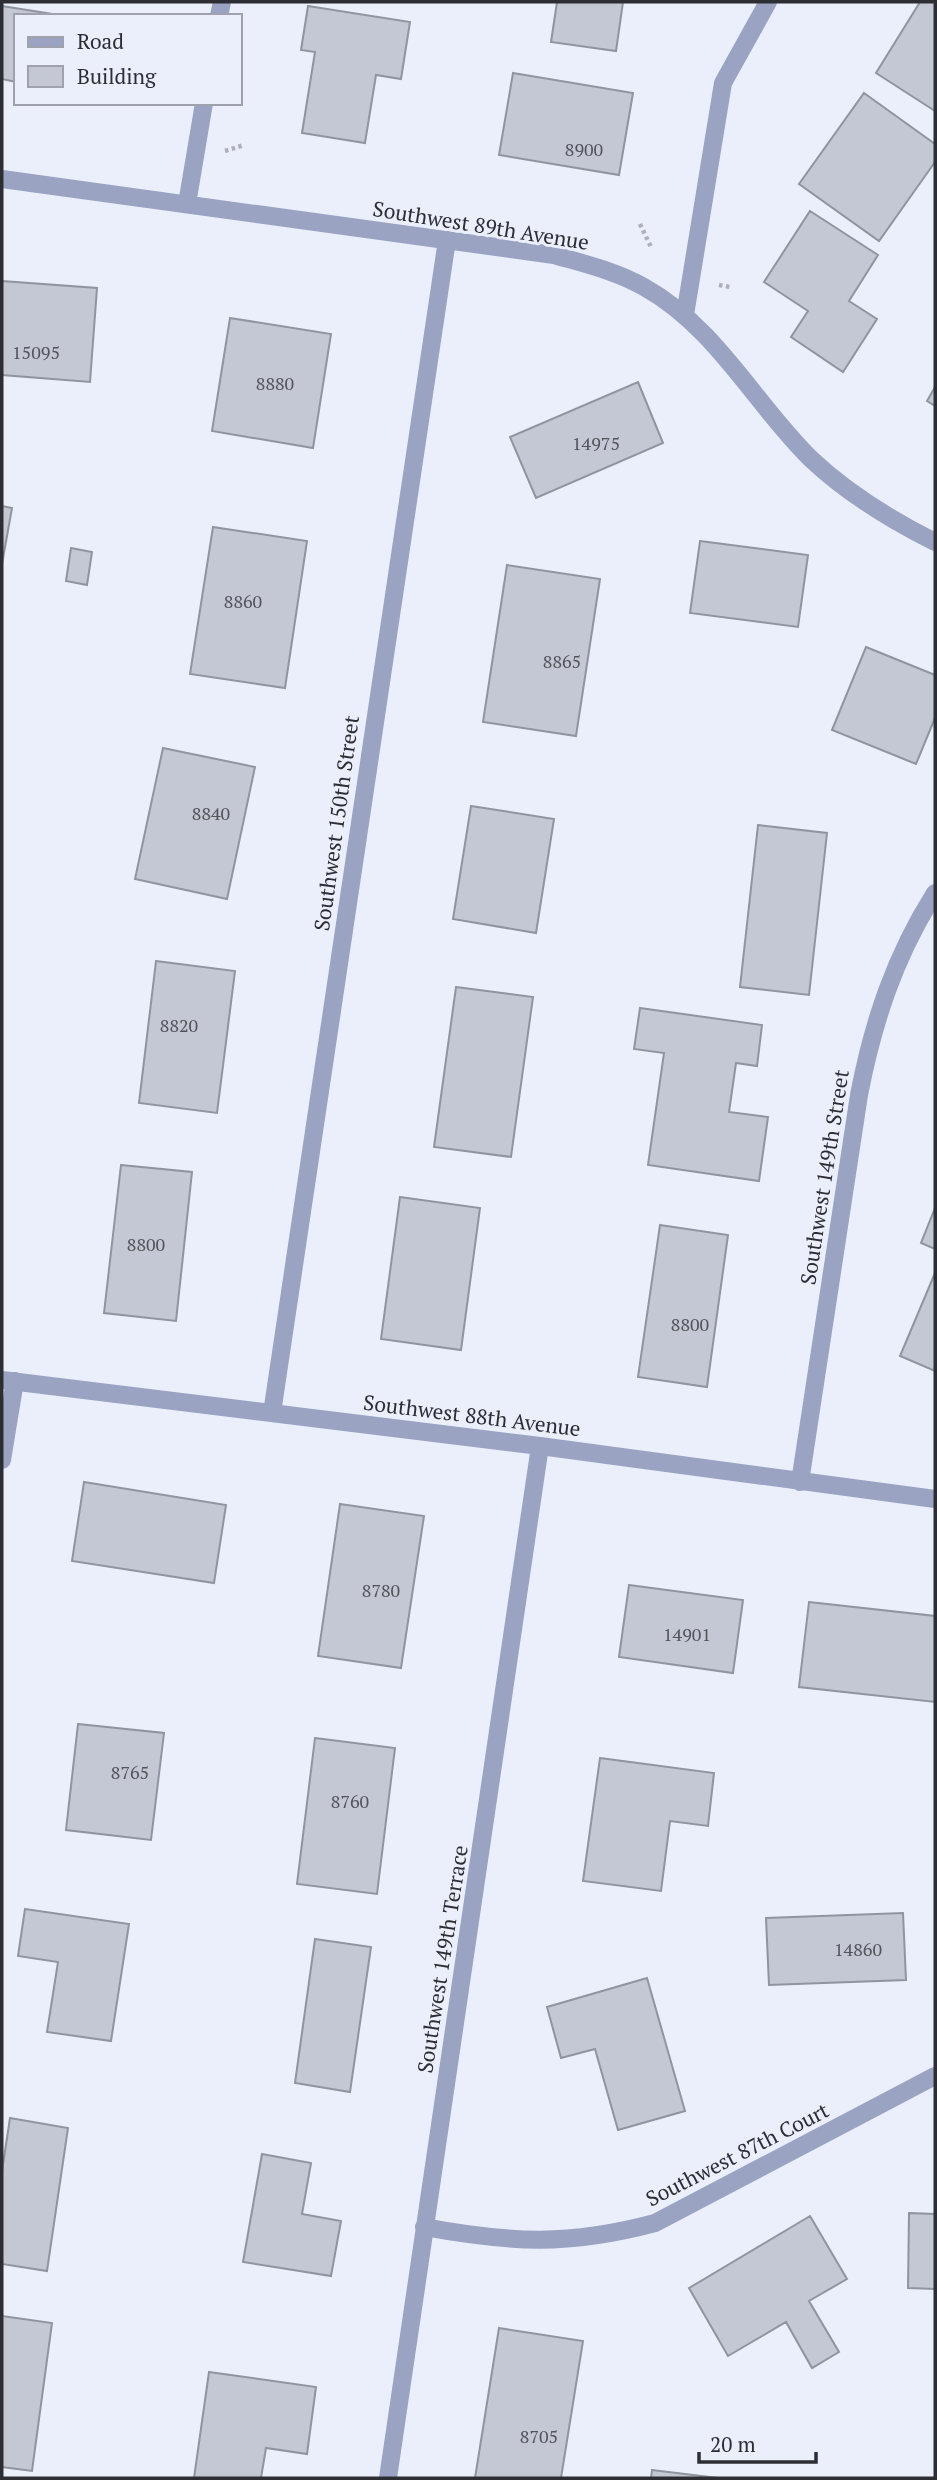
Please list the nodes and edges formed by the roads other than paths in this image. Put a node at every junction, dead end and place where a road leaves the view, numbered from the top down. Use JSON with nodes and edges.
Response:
{"nodes":[{"id":1,"x":768,"y":2,"type":"edge"},
{"id":2,"x":204,"y":105,"type":"edge"},
{"id":3,"x":2,"y":179,"type":"edge"},
{"id":4,"x":187,"y":204,"type":"junction"},
{"id":5,"x":447,"y":240,"type":"junction"},
{"id":6,"x":685,"y":315,"type":"junction"},
{"id":7,"x":935,"y":542,"type":"edge"},
{"id":8,"x":935,"y":893,"type":"edge"},
{"id":9,"x":8,"y":1381,"type":"edge"},
{"id":10,"x":272,"y":1413,"type":"junction"},
{"id":11,"x":540,"y":1446,"type":"junction"},
{"id":12,"x":2,"y":1460,"type":"edge"},
{"id":13,"x":800,"y":1482,"type":"junction"},
{"id":14,"x":935,"y":1499,"type":"edge"},
{"id":15,"x":935,"y":2076,"type":"edge"},
{"id":16,"x":424,"y":2227,"type":"junction"},
{"id":17,"x":388,"y":2478,"type":"edge"}],
"edges":[{"from":1,"to":6,"type":"street"},
{"from":2,"to":4,"type":"street"},
{"from":3,"to":4,"type":"street","name":"Southwest 89th Avenue"},
{"from":4,"to":5,"type":"street","name":"Southwest 89th Avenue"},
{"from":5,"to":6,"type":"street","name":"Southwest 89th Avenue"},
{"from":5,"to":10,"type":"street","name":"Southwest 150th Street"},
{"from":6,"to":7,"type":"street","name":"Southwest 89th Avenue"},
{"from":8,"to":13,"type":"street","name":"Southwest 149th Street"},
{"from":9,"to":10,"type":"street","name":"Southwest 88th Avenue"},
{"from":9,"to":12,"type":"street"},
{"from":10,"to":11,"type":"street","name":"Southwest 88th Avenue"},
{"from":11,"to":13,"type":"street","name":"Southwest 88th Avenue"},
{"from":11,"to":16,"type":"street","name":"Southwest 149th Terrace"},
{"from":13,"to":14,"type":"street","name":"Southwest 88th Avenue"},
{"from":15,"to":16,"type":"street","name":"Southwest 87th Court"},
{"from":16,"to":17,"type":"street","name":"Southwest 149th Terrace"}]}
